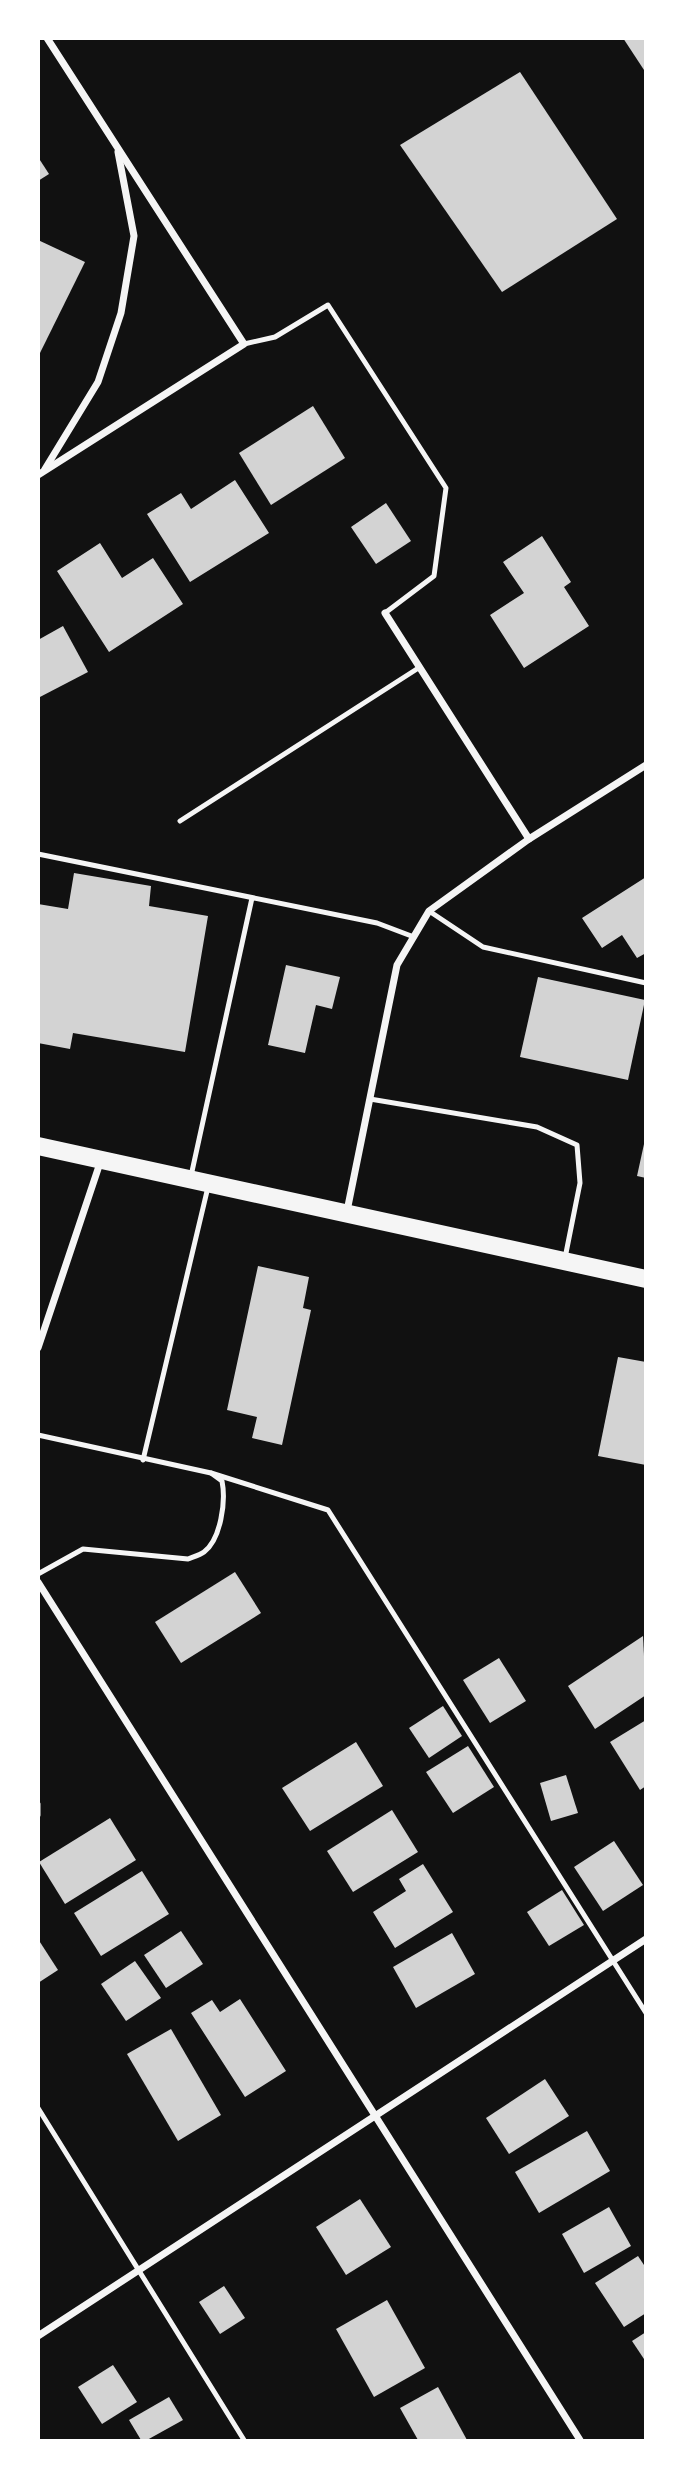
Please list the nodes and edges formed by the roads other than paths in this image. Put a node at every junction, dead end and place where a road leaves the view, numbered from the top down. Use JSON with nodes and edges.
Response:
{"nodes":[{"id":1,"x":47,"y":38,"type":"edge"},
{"id":2,"x":117,"y":148,"type":"junction"},
{"id":3,"x":244,"y":344,"type":"junction"},
{"id":4,"x":41,"y":474,"type":"edge"},
{"id":5,"x":385,"y":613,"type":"joint"},
{"id":6,"x":420,"y":667,"type":"junction"},
{"id":7,"x":646,"y":765,"type":"edge"},
{"id":8,"x":180,"y":821,"type":"dead end"},
{"id":9,"x":529,"y":839,"type":"junction"},
{"id":10,"x":38,"y":854,"type":"edge"},
{"id":11,"x":253,"y":898,"type":"junction"},
{"id":12,"x":429,"y":911,"type":"junction"},
{"id":13,"x":414,"y":937,"type":"junction"},
{"id":14,"x":646,"y":983,"type":"edge"},
{"id":15,"x":370,"y":1099,"type":"junction"},
{"id":16,"x":38,"y":1146,"type":"edge"},
{"id":17,"x":102,"y":1160,"type":"junction"},
{"id":18,"x":191,"y":1179,"type":"junction"},
{"id":19,"x":209,"y":1182,"type":"junction"},
{"id":20,"x":347,"y":1211,"type":"junction"},
{"id":21,"x":565,"y":1261,"type":"junction"},
{"id":22,"x":646,"y":1279,"type":"edge"},
{"id":23,"x":38,"y":1348,"type":"edge"},
{"id":24,"x":38,"y":1435,"type":"edge"},
{"id":25,"x":143,"y":1460,"type":"junction"},
{"id":26,"x":211,"y":1473,"type":"junction"},
{"id":27,"x":38,"y":1574,"type":"edge"},
{"id":28,"x":38,"y":1582,"type":"edge"},
{"id":29,"x":38,"y":1804,"type":"edge"},
{"id":30,"x":38,"y":1815,"type":"edge"},
{"id":31,"x":646,"y":1939,"type":"edge"},
{"id":32,"x":613,"y":1960,"type":"junction"},
{"id":33,"x":646,"y":2013,"type":"edge"},
{"id":34,"x":38,"y":2108,"type":"edge"},
{"id":35,"x":375,"y":2115,"type":"junction"},
{"id":36,"x":141,"y":2269,"type":"junction"},
{"id":37,"x":38,"y":2336,"type":"edge"},
{"id":38,"x":244,"y":2441,"type":"edge"},
{"id":39,"x":580,"y":2441,"type":"edge"}],
"edges":[{"from":1,"to":2,"type":"street"},
{"from":2,"to":3,"type":"street"},
{"from":2,"to":4,"type":"street"},
{"from":3,"to":4,"type":"street"},
{"from":3,"to":5,"type":"lane"},
{"from":5,"to":6,"type":"street"},
{"from":6,"to":8,"type":"lane"},
{"from":6,"to":9,"type":"street"},
{"from":7,"to":9,"type":"street"},
{"from":9,"to":12,"type":"street"},
{"from":10,"to":11,"type":"lane"},
{"from":11,"to":13,"type":"lane"},
{"from":11,"to":18,"type":"lane"},
{"from":12,"to":13,"type":"street"},
{"from":12,"to":14,"type":"lane"},
{"from":13,"to":15,"type":"street"},
{"from":15,"to":20,"type":"street"},
{"from":15,"to":21,"type":"lane"},
{"from":16,"to":17,"type":"main road"},
{"from":17,"to":18,"type":"main road"},
{"from":17,"to":23,"type":"street"},
{"from":18,"to":19,"type":"main road"},
{"from":19,"to":20,"type":"main road"},
{"from":19,"to":25,"type":"lane"},
{"from":20,"to":21,"type":"main road"},
{"from":21,"to":22,"type":"main road"},
{"from":24,"to":25,"type":"lane"},
{"from":25,"to":26,"type":"lane"},
{"from":26,"to":27,"type":"lane"},
{"from":26,"to":32,"type":"lane"},
{"from":28,"to":35,"type":"street"},
{"from":29,"to":30,"type":"lane"},
{"from":31,"to":32,"type":"street"},
{"from":32,"to":33,"type":"lane"},
{"from":32,"to":35,"type":"street"},
{"from":34,"to":36,"type":"lane"},
{"from":35,"to":36,"type":"street"},
{"from":35,"to":39,"type":"street"},
{"from":36,"to":37,"type":"street"},
{"from":36,"to":38,"type":"lane"}]}
